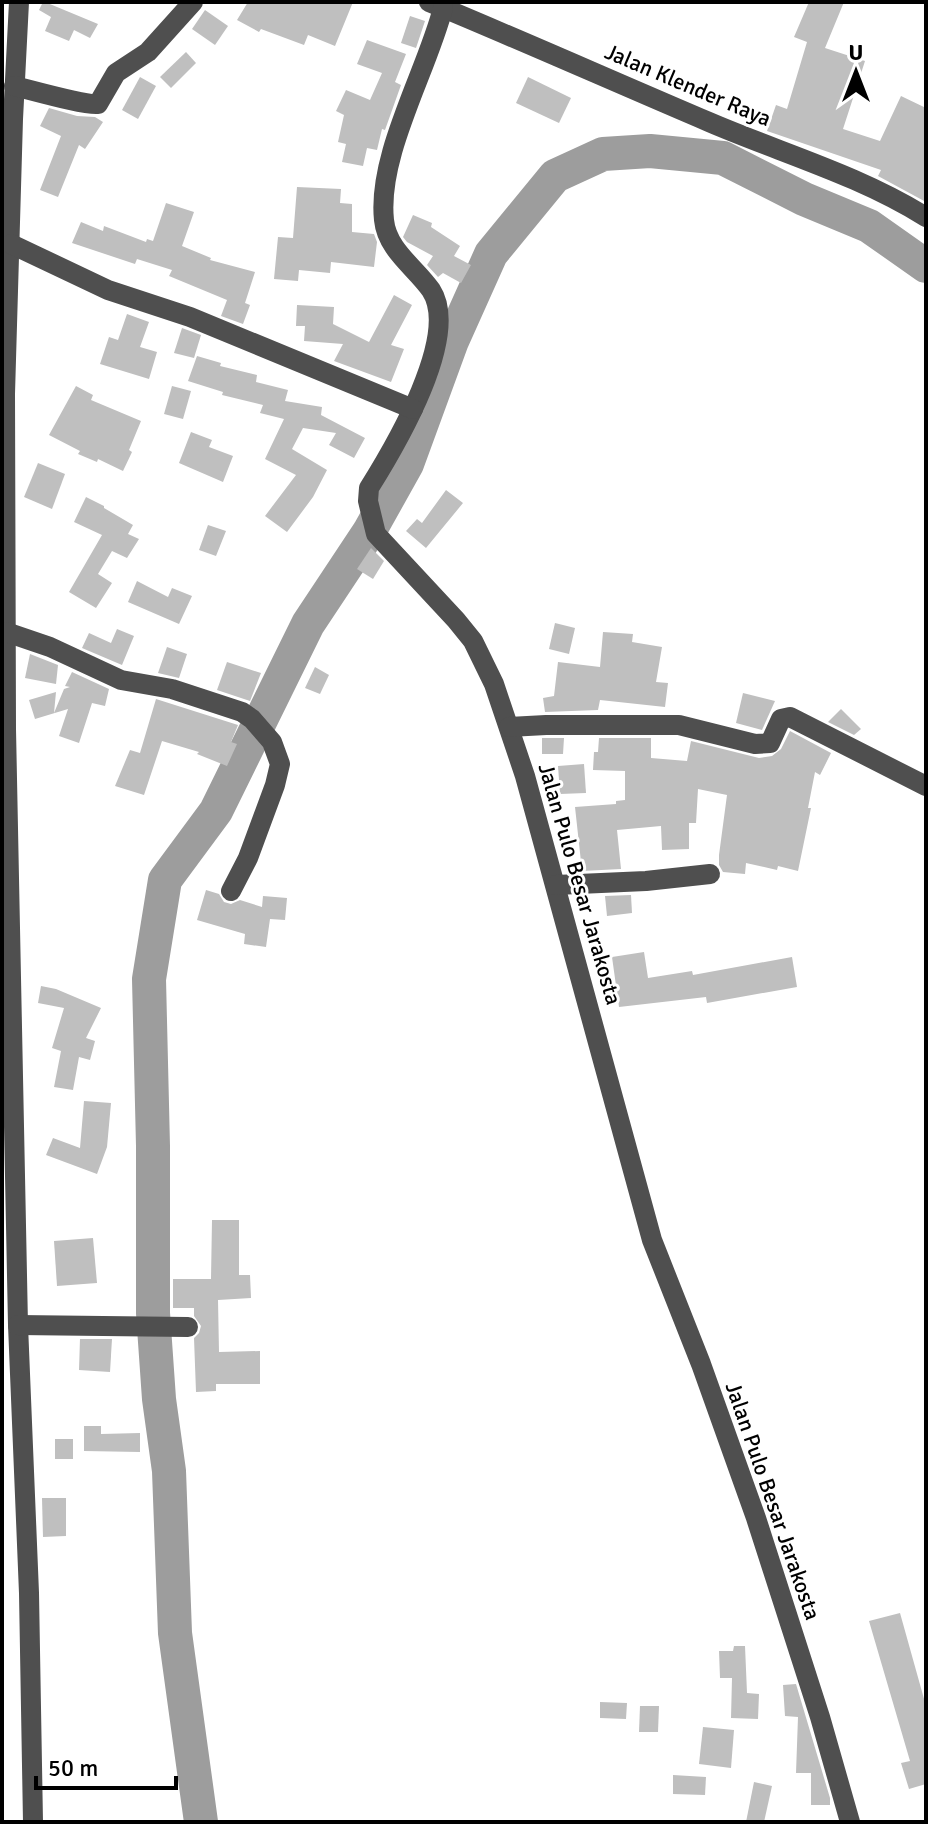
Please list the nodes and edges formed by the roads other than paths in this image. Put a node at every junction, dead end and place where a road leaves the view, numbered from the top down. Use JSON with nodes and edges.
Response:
{"nodes":[{"id":1,"x":19,"y":2,"type":"edge"},
{"id":2,"x":193,"y":2,"type":"edge"},
{"id":3,"x":436,"y":5,"type":"edge"},
{"id":4,"x":14,"y":86,"type":"junction"},
{"id":5,"x":7,"y":192,"type":"edge"},
{"id":6,"x":926,"y":217,"type":"edge"},
{"id":7,"x":11,"y":244,"type":"junction"},
{"id":8,"x":413,"y":409,"type":"junction"},
{"id":9,"x":6,"y":632,"type":"junction"},
{"id":10,"x":509,"y":727,"type":"junction"},
{"id":11,"x":926,"y":786,"type":"edge"},
{"id":12,"x":710,"y":874,"type":"dead end"},
{"id":13,"x":556,"y":885,"type":"junction"},
{"id":14,"x":231,"y":891,"type":"dead end"},
{"id":15,"x":8,"y":1095,"type":"edge"},
{"id":16,"x":18,"y":1325,"type":"junction"},
{"id":17,"x":183,"y":1327,"type":"dead end"},
{"id":18,"x":33,"y":1822,"type":"edge"},
{"id":19,"x":850,"y":1822,"type":"edge"}],
"edges":[{"from":1,"to":4,"type":"street"},
{"from":2,"to":4,"type":"street"},
{"from":3,"to":6,"type":"street","name":"Jalan Klender Raya"},
{"from":3,"to":8,"type":"street","name":"Jalan Pulo Besar Jarakosta"},
{"from":4,"to":5,"type":"street"},
{"from":5,"to":7,"type":"street"},
{"from":7,"to":8,"type":"street"},
{"from":7,"to":9,"type":"street"},
{"from":8,"to":10,"type":"street","name":"Jalan Pulo Besar Jarakosta"},
{"from":9,"to":14,"type":"street"},
{"from":9,"to":15,"type":"street"},
{"from":10,"to":11,"type":"street"},
{"from":10,"to":13,"type":"street","name":"Jalan Pulo Besar Jarakosta"},
{"from":12,"to":13,"type":"street"},
{"from":13,"to":19,"type":"street","name":"Jalan Pulo Besar Jarakosta"},
{"from":15,"to":16,"type":"street"},
{"from":16,"to":17,"type":"street"},
{"from":16,"to":18,"type":"street"}]}
